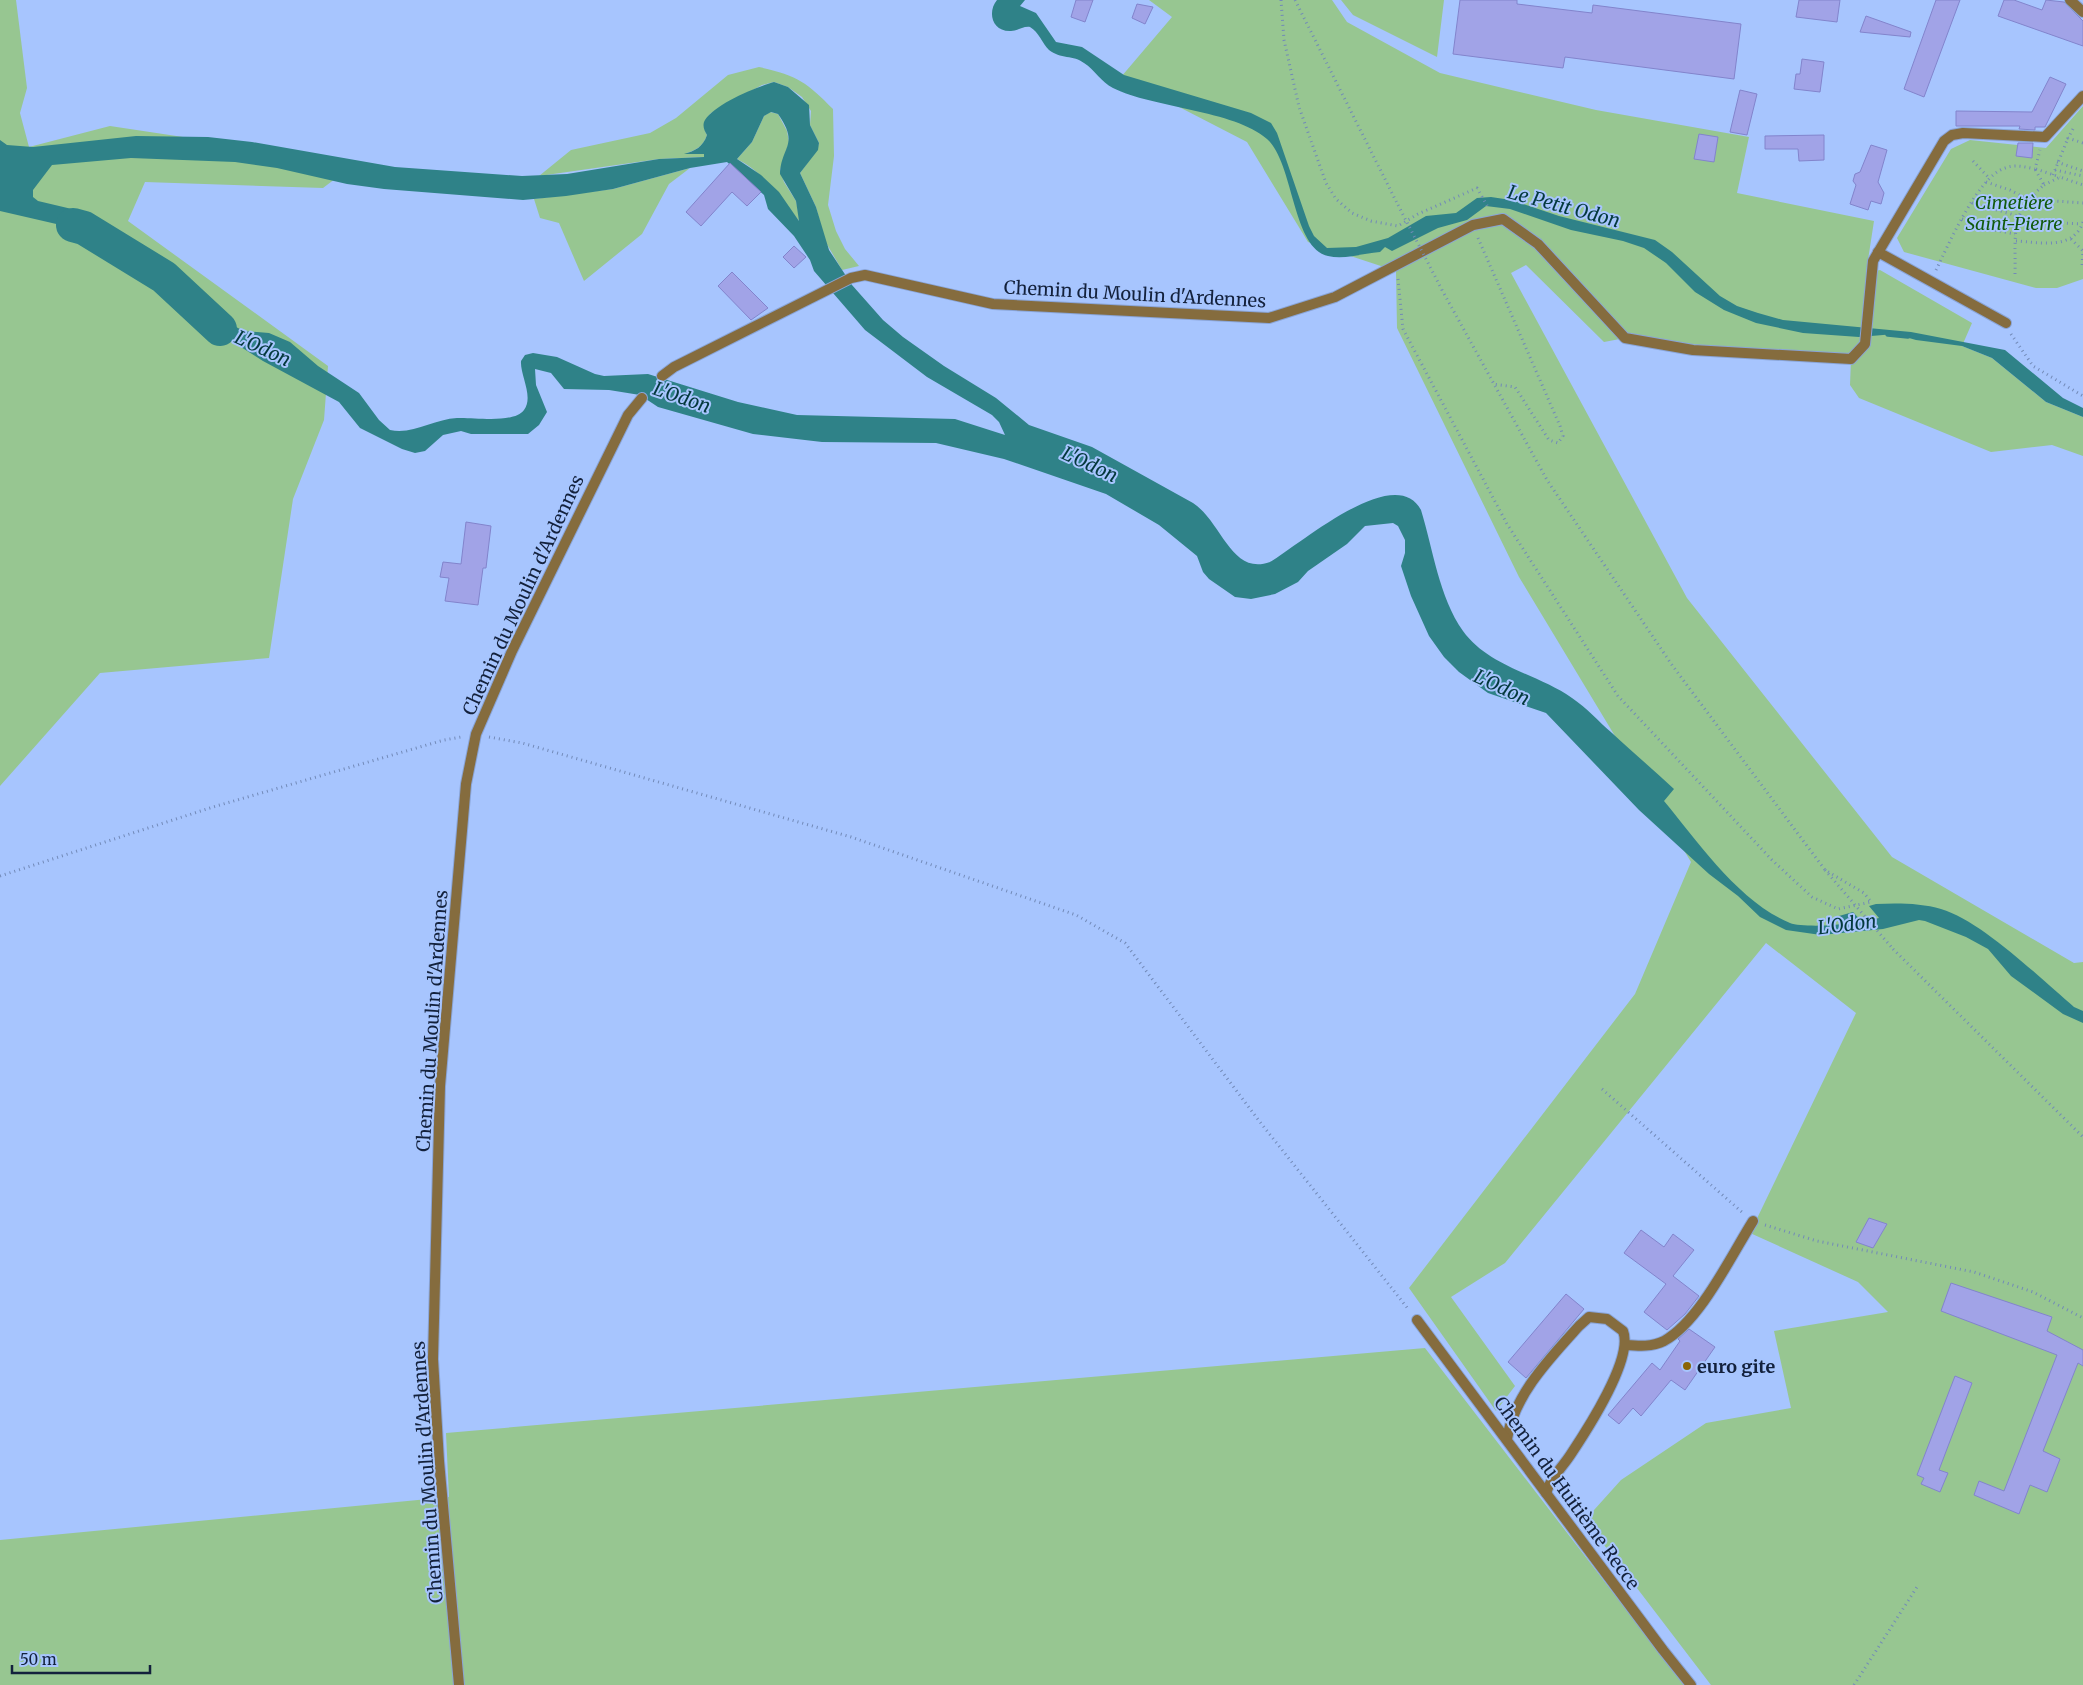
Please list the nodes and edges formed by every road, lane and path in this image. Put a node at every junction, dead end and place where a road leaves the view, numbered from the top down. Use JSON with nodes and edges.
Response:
{"nodes":[{"id":1,"x":1281,"y":0,"type":"edge"},
{"id":2,"x":1295,"y":0,"type":"edge"},
{"id":3,"x":2070,"y":0,"type":"edge"},
{"id":4,"x":2083,"y":12,"type":"edge"},
{"id":5,"x":2083,"y":96,"type":"edge"},
{"id":6,"x":2077,"y":124,"type":"dead end"},
{"id":7,"x":2068,"y":138,"type":"junction"},
{"id":8,"x":2083,"y":143,"type":"edge"},
{"id":9,"x":2041,"y":147,"type":"dead end"},
{"id":10,"x":1973,"y":161,"type":"dead end"},
{"id":11,"x":2057,"y":162,"type":"junction"},
{"id":12,"x":2035,"y":169,"type":"junction"},
{"id":13,"x":2054,"y":170,"type":"junction"},
{"id":14,"x":2083,"y":171,"type":"edge"},
{"id":15,"x":2053,"y":175,"type":"junction"},
{"id":16,"x":2083,"y":176,"type":"edge"},
{"id":17,"x":2060,"y":177,"type":"junction"},
{"id":18,"x":1990,"y":179,"type":"junction"},
{"id":19,"x":1986,"y":182,"type":"junction"},
{"id":20,"x":2044,"y":185,"type":"junction"},
{"id":21,"x":2083,"y":185,"type":"edge"},
{"id":22,"x":2028,"y":199,"type":"junction"},
{"id":23,"x":1972,"y":203,"type":"junction"},
{"id":24,"x":2083,"y":203,"type":"edge"},
{"id":25,"x":1490,"y":212,"type":"dead end"},
{"id":26,"x":2018,"y":216,"type":"junction"},
{"id":27,"x":1962,"y":219,"type":"junction"},
{"id":28,"x":2017,"y":221,"type":"junction"},
{"id":29,"x":2082,"y":225,"type":"edge"},
{"id":30,"x":1473,"y":226,"type":"junction"},
{"id":31,"x":2015,"y":234,"type":"junction"},
{"id":32,"x":2071,"y":239,"type":"junction"},
{"id":33,"x":2016,"y":241,"type":"junction"},
{"id":34,"x":2083,"y":251,"type":"edge"},
{"id":35,"x":1878,"y":252,"type":"junction"},
{"id":36,"x":1940,"y":262,"type":"dead end"},
{"id":37,"x":1396,"y":266,"type":"junction"},
{"id":38,"x":2082,"y":267,"type":"edge"},
{"id":39,"x":2015,"y":274,"type":"dead end"},
{"id":40,"x":2004,"y":322,"type":"joint"},
{"id":41,"x":662,"y":376,"type":"dead end"},
{"id":42,"x":1492,"y":384,"type":"junction"},
{"id":43,"x":2083,"y":396,"type":"edge"},
{"id":44,"x":642,"y":398,"type":"dead end"},
{"id":45,"x":476,"y":734,"type":"junction"},
{"id":46,"x":1825,"y":870,"type":"junction"},
{"id":47,"x":0,"y":876,"type":"edge"},
{"id":48,"x":1602,"y":1089,"type":"dead end"},
{"id":49,"x":2083,"y":1137,"type":"edge"},
{"id":50,"x":1753,"y":1221,"type":"junction"},
{"id":51,"x":2083,"y":1318,"type":"edge"},
{"id":52,"x":1417,"y":1320,"type":"joint"},
{"id":53,"x":1626,"y":1345,"type":"junction"},
{"id":54,"x":1507,"y":1439,"type":"junction"},
{"id":55,"x":1546,"y":1492,"type":"junction"},
{"id":56,"x":1917,"y":1587,"type":"dead end"},
{"id":57,"x":459,"y":1685,"type":"edge"},
{"id":58,"x":1691,"y":1685,"type":"edge"},
{"id":59,"x":1854,"y":1685,"type":"edge"}],
"edges":[{"from":1,"to":25,"type":"path"},
{"from":2,"to":42,"type":"path","bridge":true},
{"from":3,"to":4,"type":"street"},
{"from":5,"to":35,"type":"street","name":"Chemin du Moulin d'Ardennes"},
{"from":6,"to":7,"type":"path"},
{"from":7,"to":8,"type":"path"},
{"from":7,"to":11,"type":"path"},
{"from":9,"to":12,"type":"path"},
{"from":10,"to":18,"type":"path"},
{"from":11,"to":13,"type":"path"},
{"from":11,"to":14,"type":"path"},
{"from":12,"to":15,"type":"path"},
{"from":12,"to":18,"type":"path"},
{"from":12,"to":20,"type":"path"},
{"from":13,"to":15,"type":"path"},
{"from":13,"to":16,"type":"path"},
{"from":15,"to":17,"type":"path"},
{"from":17,"to":20,"type":"path"},
{"from":17,"to":21,"type":"path"},
{"from":18,"to":19,"type":"path"},
{"from":19,"to":22,"type":"path"},
{"from":19,"to":23,"type":"path"},
{"from":20,"to":22,"type":"path"},
{"from":22,"to":24,"type":"path"},
{"from":22,"to":26,"type":"path"},
{"from":23,"to":26,"type":"path"},
{"from":23,"to":27,"type":"path"},
{"from":26,"to":28,"type":"path"},
{"from":27,"to":31,"type":"path"},
{"from":27,"to":36,"type":"path"},
{"from":28,"to":29,"type":"path"},
{"from":28,"to":31,"type":"path"},
{"from":29,"to":32,"type":"path"},
{"from":30,"to":35,"type":"street","name":"Chemin du Moulin d'Ardennes"},
{"from":30,"to":37,"type":"street","name":"Chemin du Moulin d'Ardennes"},
{"from":30,"to":42,"type":"path"},
{"from":31,"to":33,"type":"path"},
{"from":32,"to":33,"type":"path"},
{"from":32,"to":34,"type":"path"},
{"from":33,"to":39,"type":"path"},
{"from":34,"to":38,"type":"path"},
{"from":35,"to":40,"type":"street"},
{"from":37,"to":41,"type":"street","name":"Chemin du Moulin d'Ardennes"},
{"from":37,"to":46,"type":"path"},
{"from":40,"to":43,"type":"path"},
{"from":42,"to":46,"type":"path"},
{"from":44,"to":45,"type":"street","name":"Chemin du Moulin d'Ardennes"},
{"from":45,"to":47,"type":"path"},
{"from":45,"to":52,"type":"path"},
{"from":45,"to":57,"type":"street","name":"Chemin du Moulin d'Ardennes"},
{"from":46,"to":49,"type":"path","bridge":true},
{"from":48,"to":50,"type":"path"},
{"from":50,"to":51,"type":"path"},
{"from":50,"to":53,"type":"street"},
{"from":52,"to":54,"type":"street","name":"Chemin du Huitième Recce"},
{"from":53,"to":54,"type":"street"},
{"from":53,"to":55,"type":"street"},
{"from":54,"to":55,"type":"street","name":"Chemin du Huitième Recce"},
{"from":55,"to":58,"type":"street","name":"Chemin du Huitième Recce"},
{"from":56,"to":59,"type":"path"}]}
